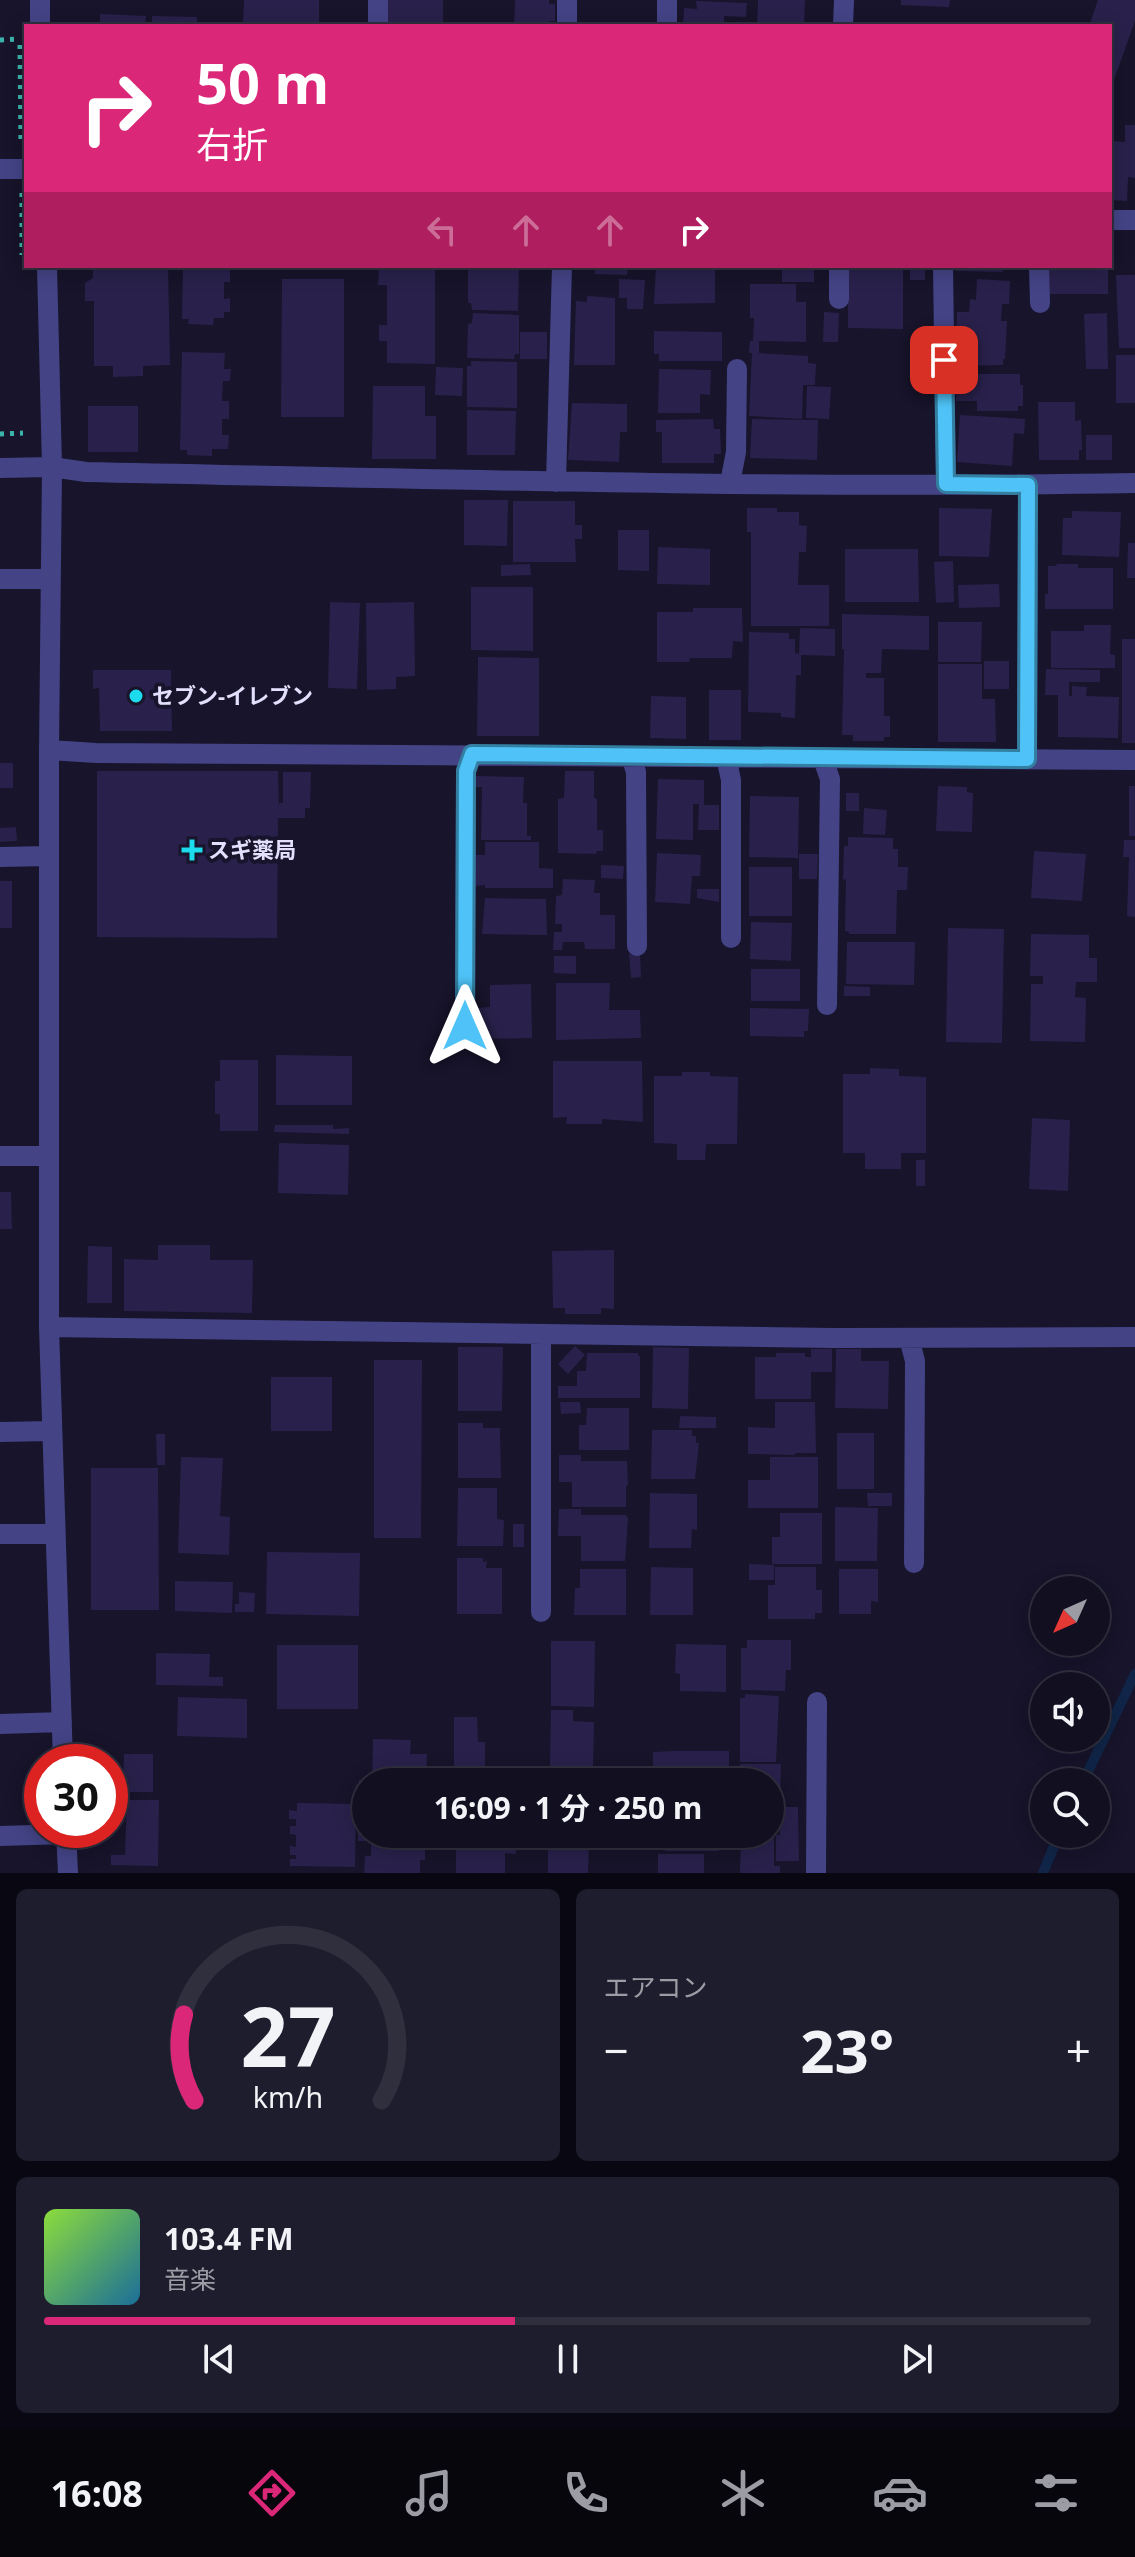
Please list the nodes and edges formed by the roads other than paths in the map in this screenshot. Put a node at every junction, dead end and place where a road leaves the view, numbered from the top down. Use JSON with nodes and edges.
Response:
{"nodes":[{"id":1,"x":40,"y":0,"type":"edge"},
{"id":2,"x":378,"y":0,"type":"edge"},
{"id":3,"x":567,"y":0,"type":"edge"},
{"id":4,"x":667,"y":0,"type":"edge"},
{"id":5,"x":844,"y":0,"type":"edge"},
{"id":6,"x":31,"y":24,"type":"edge"},
{"id":7,"x":378,"y":24,"type":"edge"},
{"id":8,"x":567,"y":24,"type":"edge"},
{"id":9,"x":667,"y":24,"type":"edge"},
{"id":10,"x":843,"y":24,"type":"edge"},
{"id":11,"x":0,"y":169,"type":"edge"},
{"id":12,"x":24,"y":169,"type":"edge"},
{"id":13,"x":1112,"y":220,"type":"edge"},
{"id":14,"x":1135,"y":220,"type":"edge"},
{"id":15,"x":47,"y":268,"type":"edge"},
{"id":16,"x":562,"y":268,"type":"edge"},
{"id":17,"x":839,"y":268,"type":"edge"},
{"id":18,"x":943,"y":268,"type":"edge"},
{"id":19,"x":1039,"y":268,"type":"edge"},
{"id":20,"x":839,"y":299,"type":"dead end"},
{"id":21,"x":1040,"y":303,"type":"dead end"},
{"id":22,"x":737,"y":369,"type":"dead end"},
{"id":23,"x":52,"y":467,"type":"junction"},
{"id":24,"x":0,"y":468,"type":"edge"},
{"id":25,"x":556,"y":482,"type":"junction"},
{"id":26,"x":730,"y":483,"type":"junction"},
{"id":27,"x":1135,"y":483,"type":"edge"},
{"id":28,"x":946,"y":484,"type":"junction"},
{"id":29,"x":1028,"y":485,"type":"junction"},
{"id":30,"x":0,"y":579,"type":"edge"},
{"id":31,"x":50,"y":579,"type":"junction"},
{"id":32,"x":49,"y":750,"type":"junction"},
{"id":33,"x":472,"y":754,"type":"junction"},
{"id":34,"x":631,"y":756,"type":"junction"},
{"id":35,"x":726,"y":757,"type":"junction"},
{"id":36,"x":823,"y":759,"type":"junction"},
{"id":37,"x":1027,"y":759,"type":"junction"},
{"id":38,"x":1135,"y":760,"type":"edge"},
{"id":39,"x":49,"y":856,"type":"junction"},
{"id":40,"x":0,"y":857,"type":"edge"},
{"id":41,"x":731,"y":938,"type":"dead end"},
{"id":42,"x":637,"y":946,"type":"dead end"},
{"id":43,"x":827,"y":1005,"type":"dead end"},
{"id":44,"x":465,"y":1026,"type":"dead end"},
{"id":45,"x":0,"y":1156,"type":"edge"},
{"id":46,"x":48,"y":1156,"type":"junction"},
{"id":47,"x":49,"y":1327,"type":"junction"},
{"id":48,"x":541,"y":1334,"type":"junction"},
{"id":49,"x":1135,"y":1337,"type":"edge"},
{"id":50,"x":909,"y":1338,"type":"junction"},
{"id":51,"x":51,"y":1431,"type":"junction"},
{"id":52,"x":0,"y":1432,"type":"edge"},
{"id":53,"x":0,"y":1534,"type":"edge"},
{"id":54,"x":55,"y":1534,"type":"junction"},
{"id":55,"x":914,"y":1563,"type":"dead end"},
{"id":56,"x":541,"y":1612,"type":"dead end"},
{"id":57,"x":817,"y":1702,"type":"dead end"},
{"id":58,"x":62,"y":1722,"type":"junction"},
{"id":59,"x":0,"y":1724,"type":"edge"},
{"id":60,"x":63,"y":1744,"type":"edge"},
{"id":61,"x":24,"y":1835,"type":"edge"},
{"id":62,"x":0,"y":1836,"type":"edge"},
{"id":63,"x":67,"y":1848,"type":"edge"},
{"id":64,"x":68,"y":1873,"type":"edge"},
{"id":65,"x":816,"y":1873,"type":"edge"}],
"edges":[{"from":1,"to":6,"type":"street"},
{"from":2,"to":7,"type":"street"},
{"from":3,"to":8,"type":"street"},
{"from":4,"to":9,"type":"street"},
{"from":5,"to":10,"type":"street"},
{"from":11,"to":12,"type":"street"},
{"from":13,"to":14,"type":"street"},
{"from":15,"to":23,"type":"street"},
{"from":16,"to":25,"type":"street"},
{"from":17,"to":20,"type":"street"},
{"from":18,"to":28,"type":"street"},
{"from":19,"to":21,"type":"street"},
{"from":22,"to":26,"type":"street"},
{"from":23,"to":24,"type":"street"},
{"from":23,"to":25,"type":"street"},
{"from":23,"to":31,"type":"street"},
{"from":25,"to":26,"type":"street"},
{"from":26,"to":28,"type":"street"},
{"from":27,"to":29,"type":"street"},
{"from":28,"to":29,"type":"street"},
{"from":29,"to":37,"type":"street"},
{"from":30,"to":31,"type":"street"},
{"from":31,"to":32,"type":"street"},
{"from":32,"to":33,"type":"street"},
{"from":32,"to":39,"type":"street"},
{"from":33,"to":34,"type":"street"},
{"from":33,"to":44,"type":"street"},
{"from":34,"to":35,"type":"street"},
{"from":34,"to":42,"type":"street"},
{"from":35,"to":36,"type":"street"},
{"from":35,"to":41,"type":"street"},
{"from":36,"to":37,"type":"street"},
{"from":36,"to":43,"type":"street"},
{"from":37,"to":38,"type":"street"},
{"from":39,"to":40,"type":"street"},
{"from":39,"to":46,"type":"street"},
{"from":45,"to":46,"type":"street"},
{"from":46,"to":47,"type":"street"},
{"from":47,"to":48,"type":"street"},
{"from":47,"to":51,"type":"street"},
{"from":48,"to":50,"type":"street"},
{"from":48,"to":56,"type":"street"},
{"from":49,"to":50,"type":"street"},
{"from":50,"to":55,"type":"street"},
{"from":51,"to":52,"type":"street"},
{"from":51,"to":54,"type":"street"},
{"from":53,"to":54,"type":"street"},
{"from":54,"to":58,"type":"street"},
{"from":57,"to":65,"type":"street"},
{"from":58,"to":59,"type":"street"},
{"from":58,"to":60,"type":"street"},
{"from":61,"to":62,"type":"street"},
{"from":63,"to":64,"type":"street"}]}
